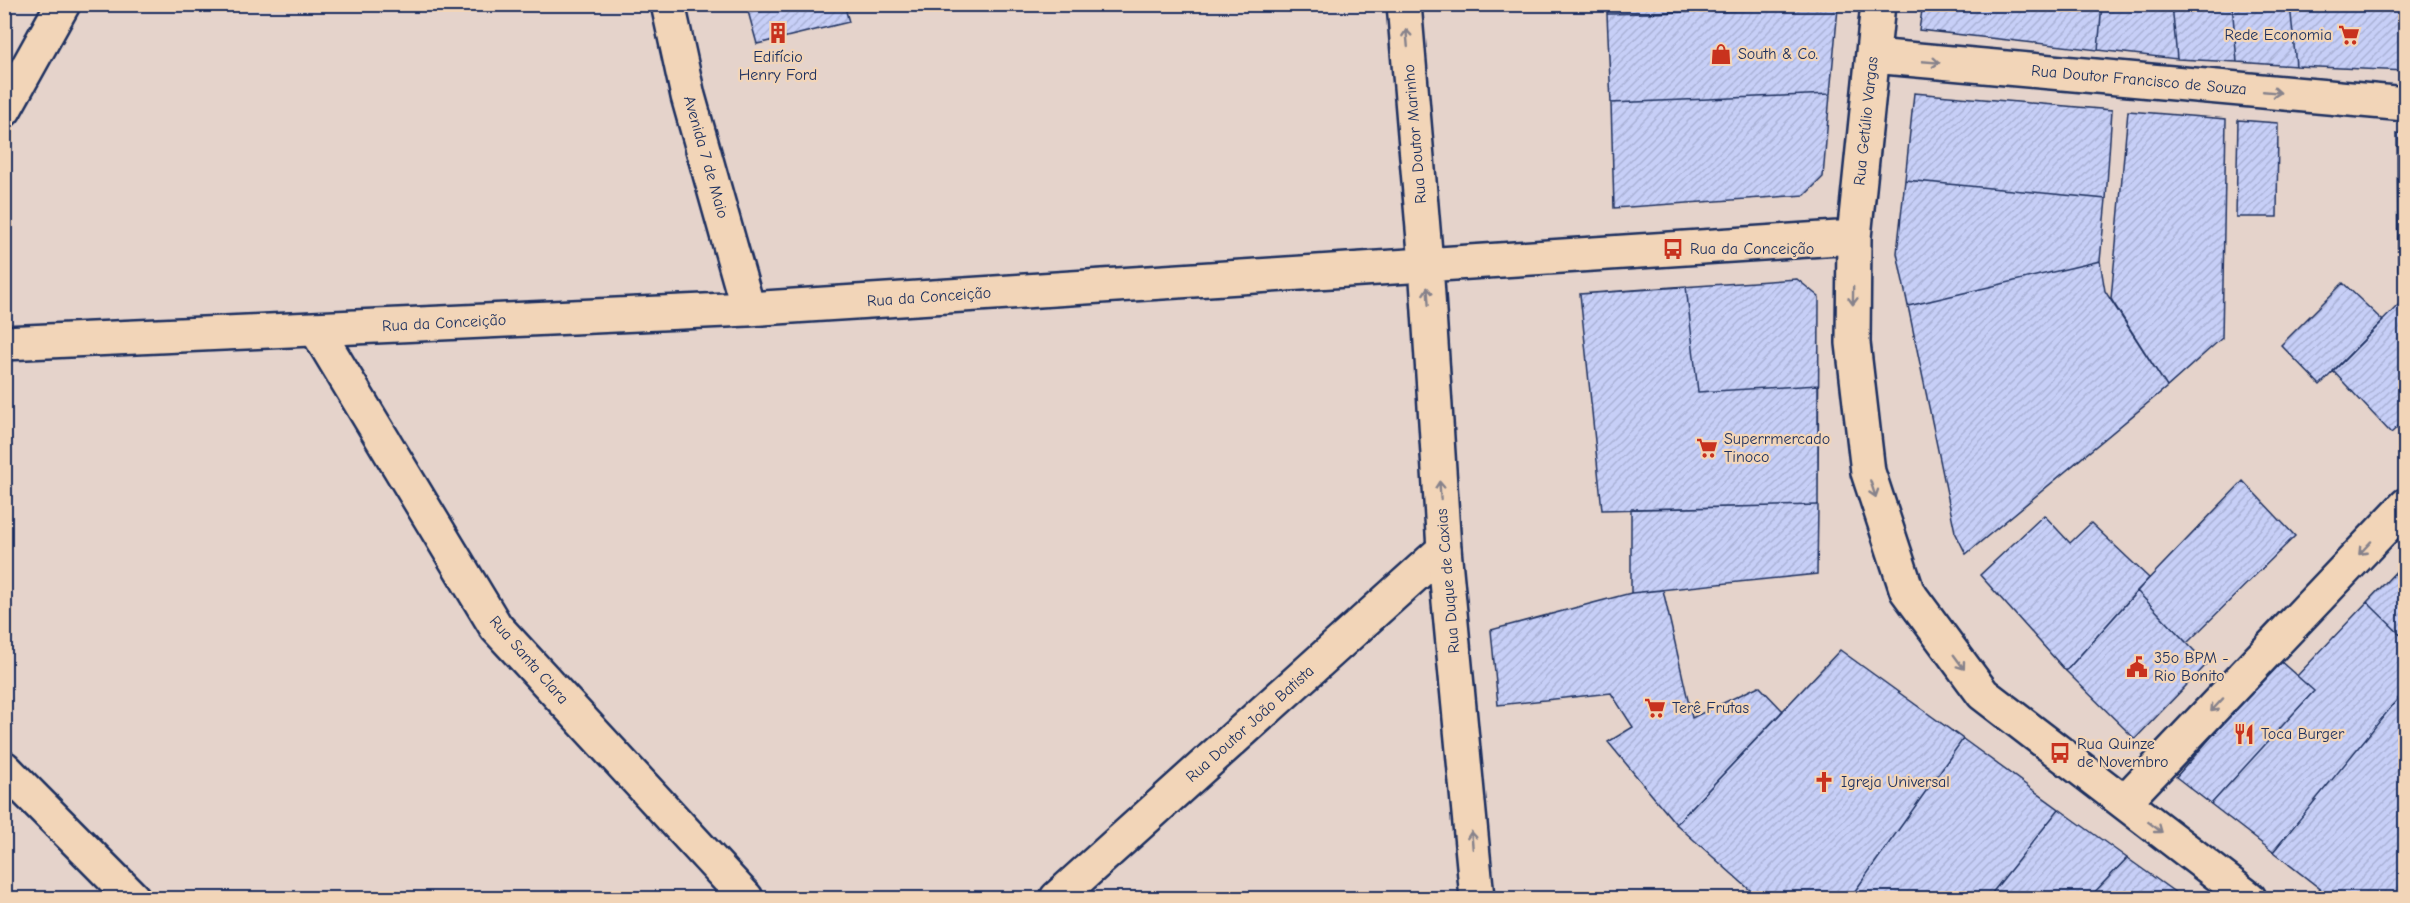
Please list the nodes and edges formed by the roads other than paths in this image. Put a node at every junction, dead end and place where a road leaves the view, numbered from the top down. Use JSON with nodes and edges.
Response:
{"nodes":[{"id":1,"x":63,"y":4,"type":"edge"},
{"id":2,"x":668,"y":4,"type":"edge"},
{"id":3,"x":1404,"y":4,"type":"edge"},
{"id":4,"x":1878,"y":4,"type":"edge"},
{"id":5,"x":1873,"y":56,"type":"junction"},
{"id":6,"x":2406,"y":104,"type":"edge"},
{"id":7,"x":4,"y":111,"type":"edge"},
{"id":8,"x":1854,"y":237,"type":"junction"},
{"id":9,"x":1426,"y":264,"type":"junction"},
{"id":10,"x":748,"y":309,"type":"junction"},
{"id":11,"x":316,"y":328,"type":"junction"},
{"id":12,"x":4,"y":343,"type":"edge"},
{"id":13,"x":2406,"y":506,"type":"edge"},
{"id":14,"x":1444,"y":549,"type":"junction"},
{"id":15,"x":4,"y":768,"type":"edge"},
{"id":16,"x":2124,"y":802,"type":"junction"},
{"id":17,"x":133,"y":898,"type":"edge"},
{"id":18,"x":746,"y":898,"type":"edge"},
{"id":19,"x":1057,"y":898,"type":"edge"},
{"id":20,"x":1478,"y":898,"type":"edge"},
{"id":21,"x":2249,"y":898,"type":"edge"}],
"edges":[{"from":1,"to":7,"type":"main road"},
{"from":2,"to":10,"type":"main road","name":"Avenida 7 de Maio"},
{"from":9,"to":3,"type":"main road","name":"Rua Doutor Marinho","one_way":true},
{"from":4,"to":5,"type":"main road","name":"Rua Getúlio Vargas"},
{"from":5,"to":6,"type":"main road","name":"Rua Doutor Francisco de Souza","one_way":true},
{"from":5,"to":8,"type":"main road","name":"Rua Getúlio Vargas"},
{"from":8,"to":9,"type":"main road","name":"Rua da Conceição"},
{"from":8,"to":16,"type":"main road","one_way":true},
{"from":9,"to":10,"type":"main road","name":"Rua da Conceição"},
{"from":14,"to":9,"type":"main road","name":"Rua Duque de Caxias","one_way":true},
{"from":10,"to":11,"type":"main road","name":"Rua da Conceição"},
{"from":11,"to":12,"type":"main road","name":"Rua da Conceição"},
{"from":11,"to":18,"type":"main road","name":"Rua Santa Clara"},
{"from":13,"to":16,"type":"main road","one_way":true},
{"from":14,"to":19,"type":"main road","name":"Rua Doutor João Batista"},
{"from":20,"to":14,"type":"main road","name":"Rua Duque de Caxias","one_way":true},
{"from":15,"to":17,"type":"main road"},
{"from":16,"to":21,"type":"main road","one_way":true}]}
